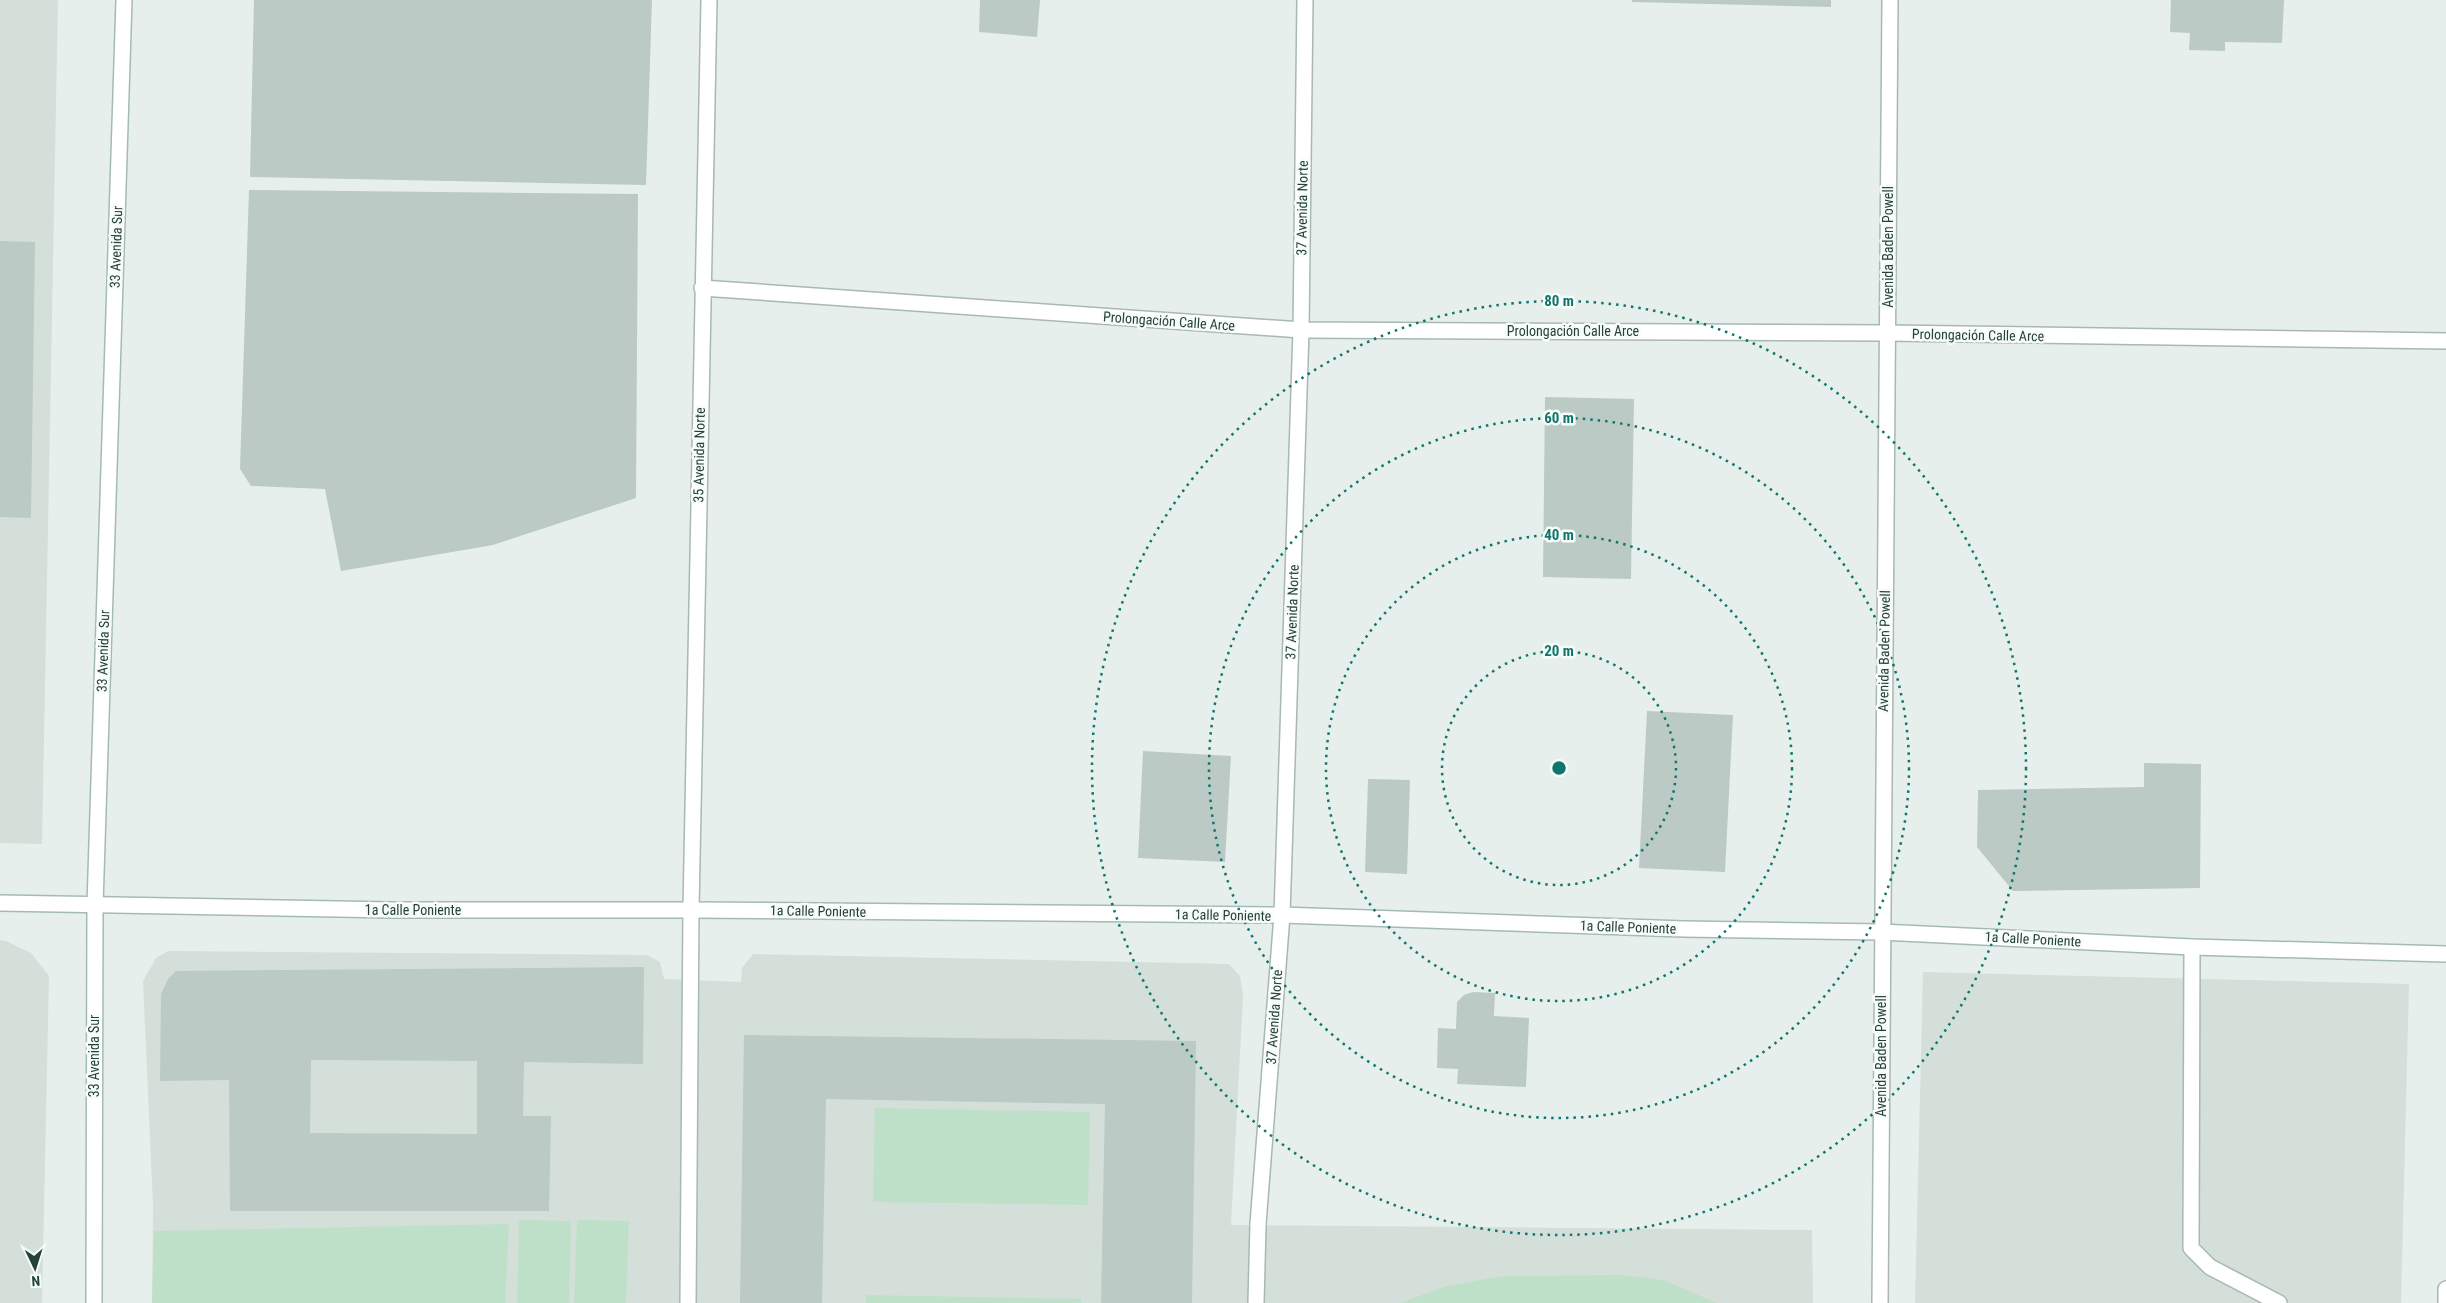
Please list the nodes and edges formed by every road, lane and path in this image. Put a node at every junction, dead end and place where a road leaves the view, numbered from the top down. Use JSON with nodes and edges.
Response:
{"nodes":[{"id":1,"x":124,"y":0,"type":"edge"},
{"id":2,"x":709,"y":0,"type":"edge"},
{"id":3,"x":1305,"y":0,"type":"edge"},
{"id":4,"x":1890,"y":0,"type":"edge"},
{"id":5,"x":702,"y":288,"type":"junction"},
{"id":6,"x":1301,"y":330,"type":"junction"},
{"id":7,"x":1887,"y":333,"type":"junction"},
{"id":8,"x":2446,"y":341,"type":"edge"},
{"id":9,"x":0,"y":903,"type":"edge"},
{"id":10,"x":95,"y":905,"type":"junction"},
{"id":11,"x":691,"y":910,"type":"junction"},
{"id":12,"x":1282,"y":915,"type":"junction"},
{"id":13,"x":1881,"y":932,"type":"junction"},
{"id":14,"x":2192,"y":947,"type":"junction"},
{"id":15,"x":2446,"y":954,"type":"edge"},
{"id":16,"x":2446,"y":1289,"type":"edge"},
{"id":17,"x":94,"y":1303,"type":"edge"},
{"id":18,"x":688,"y":1303,"type":"edge"},
{"id":19,"x":1256,"y":1303,"type":"edge"},
{"id":20,"x":1880,"y":1303,"type":"edge"},
{"id":21,"x":2279,"y":1303,"type":"edge"},
{"id":22,"x":2446,"y":1303,"type":"edge"}],
"edges":[{"from":1,"to":10,"type":"street","name":"33 Avenida Sur"},
{"from":2,"to":5,"type":"street","name":"35 Avenida Norte"},
{"from":3,"to":6,"type":"street","name":"37 Avenida Norte"},
{"from":4,"to":7,"type":"street","name":"Avenida Baden Powell"},
{"from":5,"to":6,"type":"street","name":"Prolongación Calle Arce"},
{"from":5,"to":11,"type":"street","name":"35 Avenida Norte"},
{"from":6,"to":7,"type":"street","name":"Prolongación Calle Arce"},
{"from":6,"to":12,"type":"street","name":"37 Avenida Norte"},
{"from":7,"to":8,"type":"street","name":"Prolongación Calle Arce"},
{"from":7,"to":13,"type":"street","name":"Avenida Baden Powell"},
{"from":9,"to":10,"type":"street","name":"1a Calle Poniente"},
{"from":10,"to":11,"type":"street","name":"1a Calle Poniente"},
{"from":10,"to":17,"type":"street","name":"33 Avenida Sur"},
{"from":11,"to":12,"type":"street","name":"1a Calle Poniente"},
{"from":11,"to":18,"type":"street","name":"35 Avenida Norte"},
{"from":12,"to":13,"type":"street","name":"1a Calle Poniente"},
{"from":12,"to":19,"type":"street","name":"37 Avenida Norte"},
{"from":13,"to":14,"type":"street","name":"1a Calle Poniente"},
{"from":13,"to":20,"type":"street","name":"Avenida Baden Powell"},
{"from":14,"to":15,"type":"street","name":"1a Calle Poniente"},
{"from":14,"to":21,"type":"street"},
{"from":16,"to":22,"type":"street"}]}
